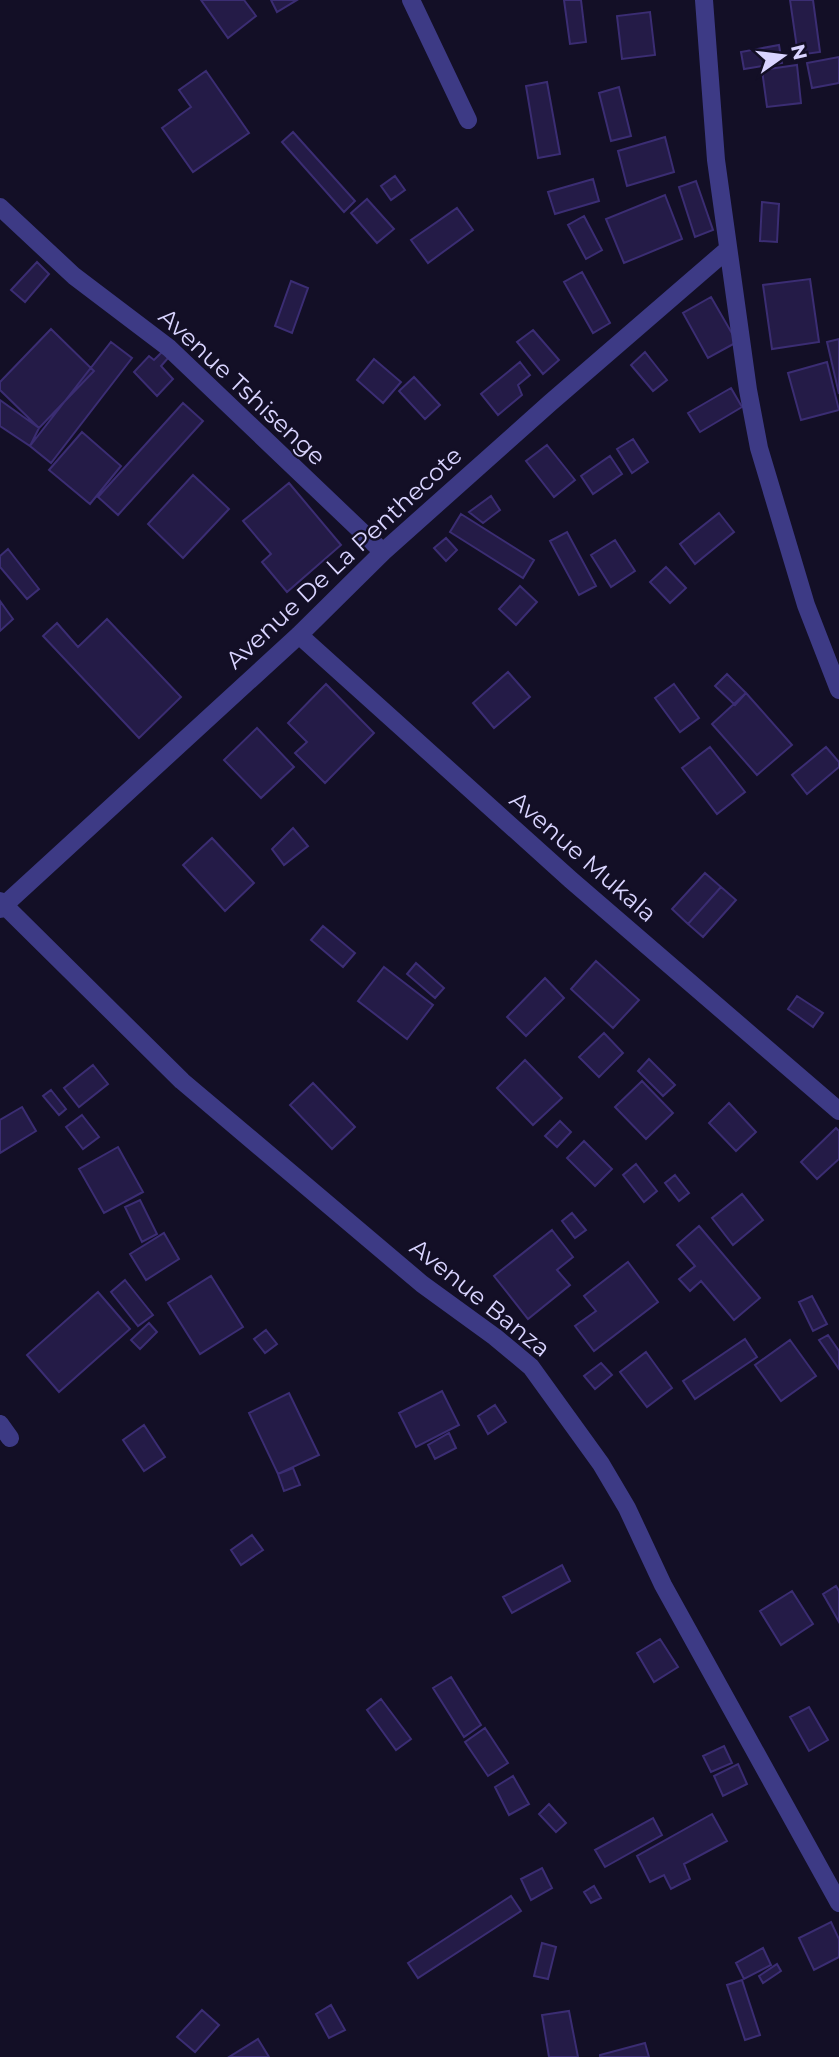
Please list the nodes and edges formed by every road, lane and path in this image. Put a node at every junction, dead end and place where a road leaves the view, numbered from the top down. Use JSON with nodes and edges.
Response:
{"nodes":[{"id":1,"x":411,"y":0,"type":"edge"},
{"id":2,"x":705,"y":0,"type":"edge"},
{"id":3,"x":468,"y":120,"type":"dead end"},
{"id":4,"x":0,"y":207,"type":"edge"},
{"id":5,"x":727,"y":250,"type":"junction"},
{"id":6,"x":383,"y":552,"type":"junction"},
{"id":7,"x":299,"y":635,"type":"junction"},
{"id":8,"x":839,"y":690,"type":"edge"},
{"id":9,"x":1,"y":905,"type":"edge"},
{"id":10,"x":839,"y":1111,"type":"edge"},
{"id":11,"x":839,"y":1903,"type":"edge"}],
"edges":[{"from":1,"to":3,"type":"street"},
{"from":2,"to":5,"type":"street"},
{"from":4,"to":6,"type":"street","name":"Avenue Tshisenge"},
{"from":5,"to":6,"type":"street","name":"Avenue De La Penthecote"},
{"from":5,"to":8,"type":"street"},
{"from":6,"to":7,"type":"street","name":"Avenue De La Penthecote"},
{"from":7,"to":9,"type":"street","name":"Avenue De La Penthecote"},
{"from":7,"to":10,"type":"street","name":"Avenue Mukala"},
{"from":9,"to":11,"type":"street","name":"Avenue Banza"}]}
